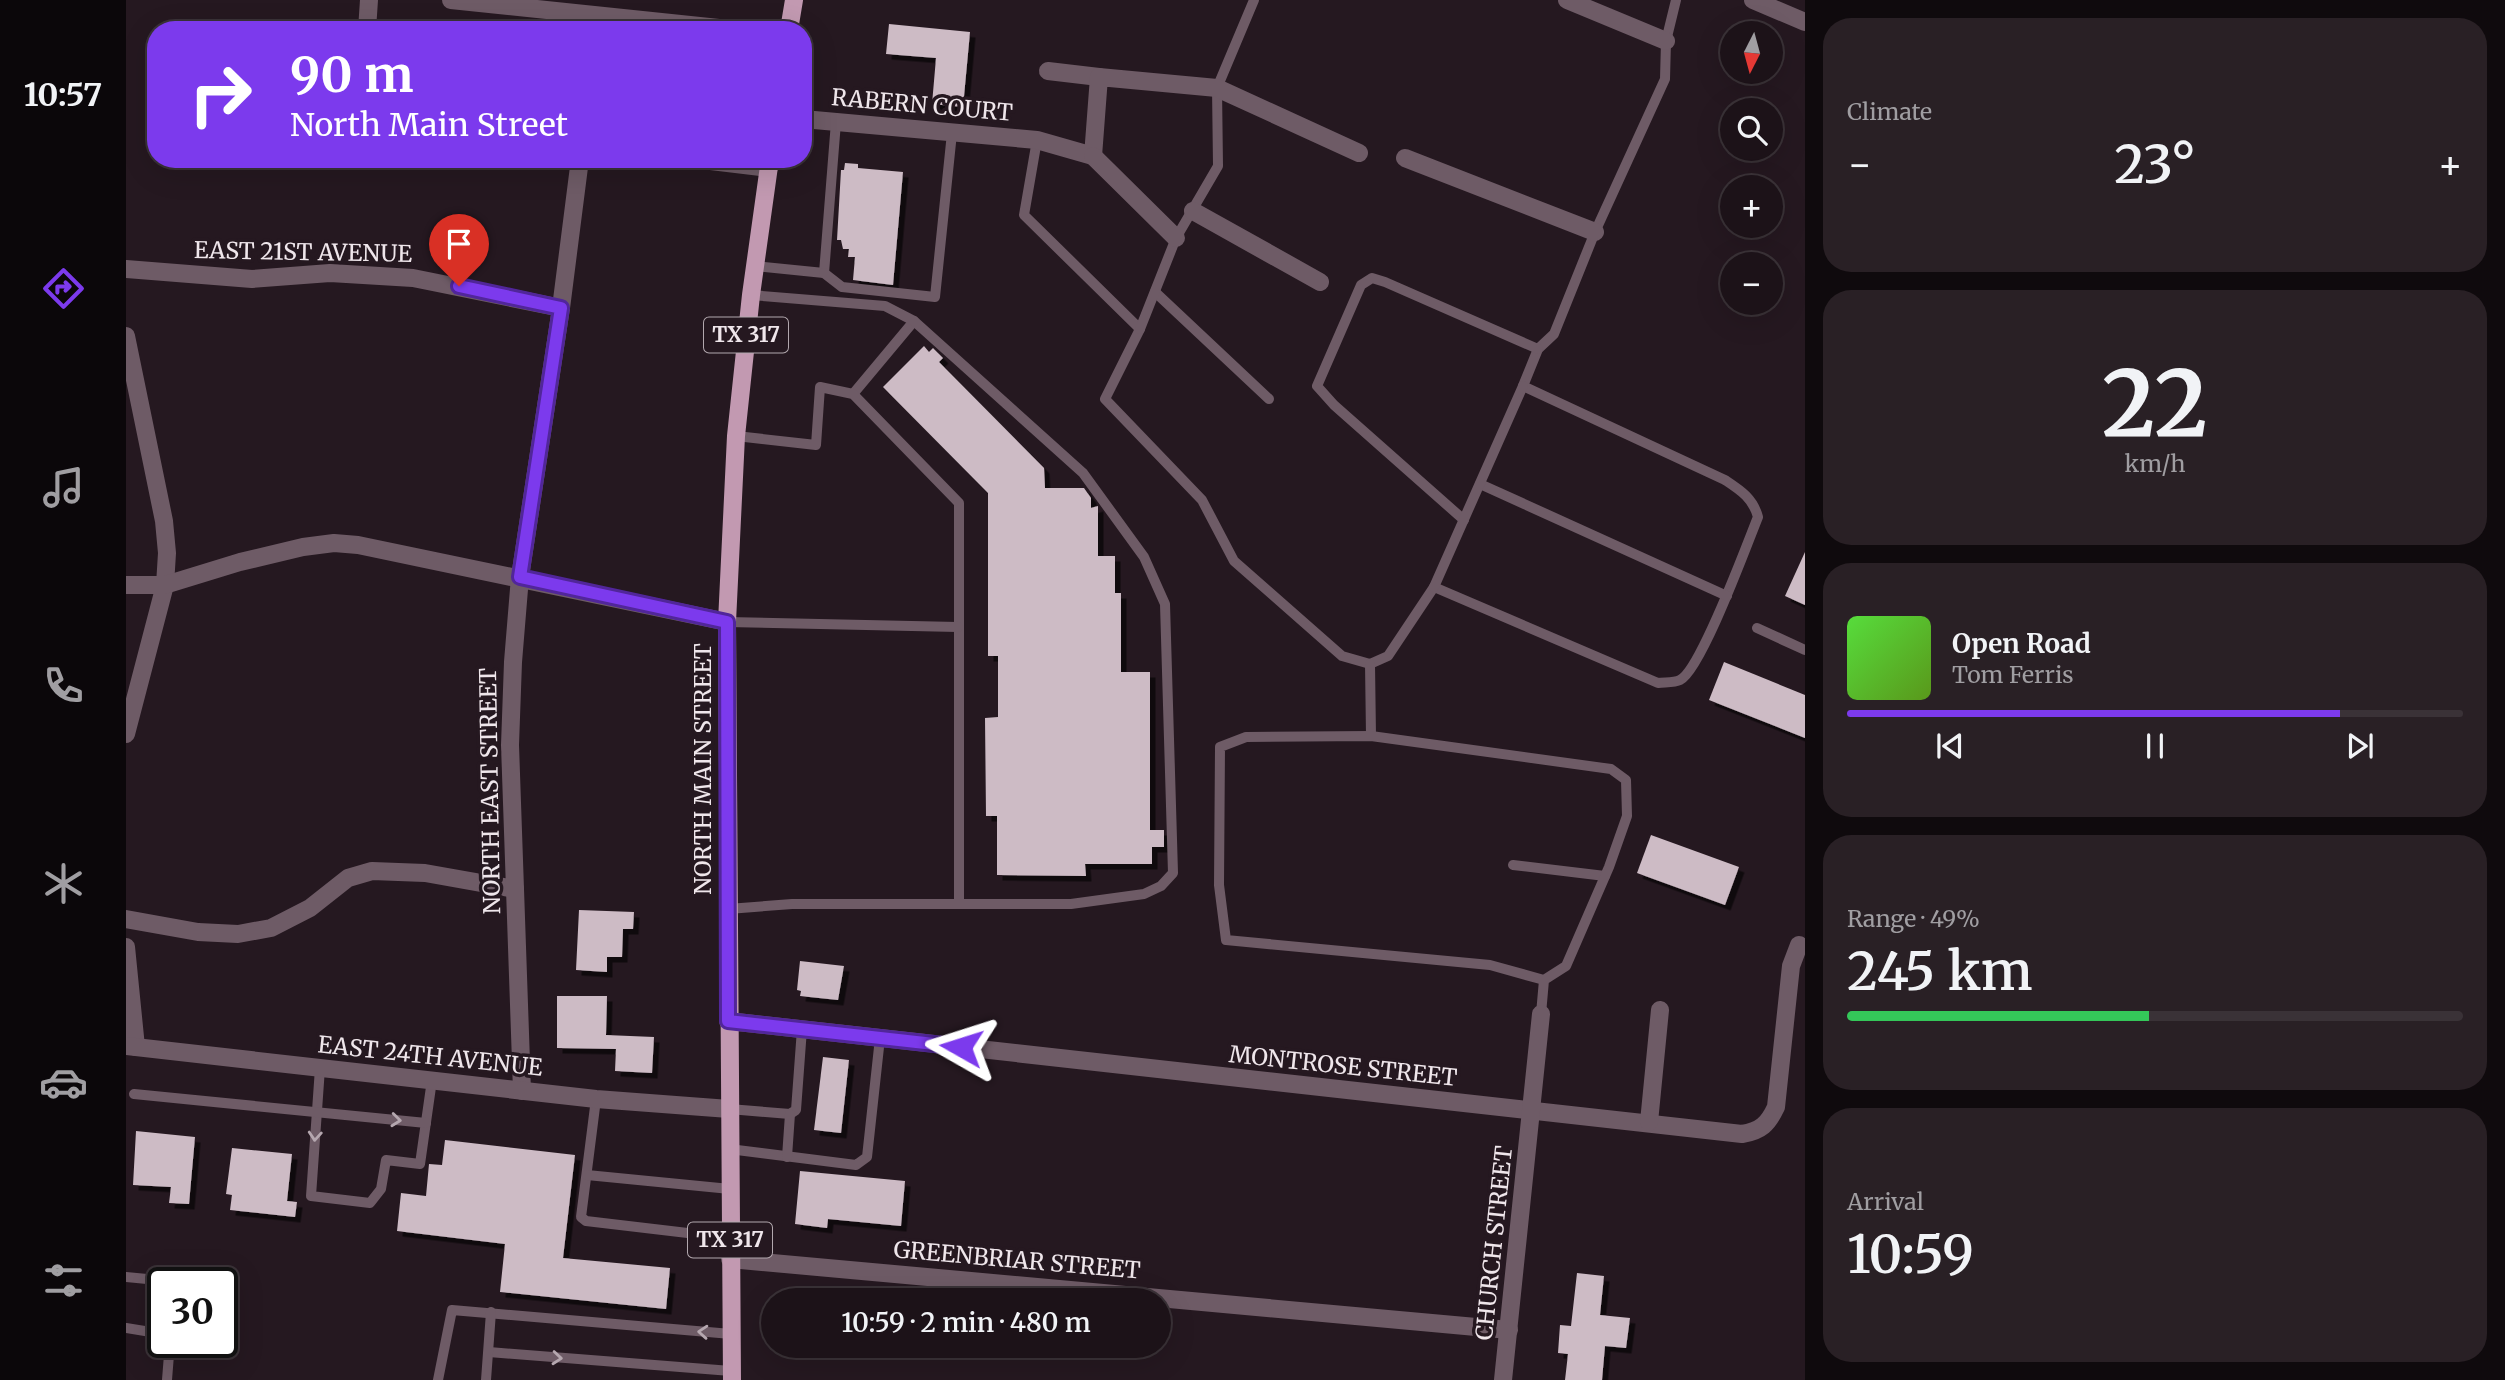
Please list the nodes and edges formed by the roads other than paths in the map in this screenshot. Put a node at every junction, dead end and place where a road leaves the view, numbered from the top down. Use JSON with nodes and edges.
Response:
{"nodes":[{"id":1,"x":369,"y":0,"type":"edge"},
{"id":2,"x":451,"y":0,"type":"edge"},
{"id":3,"x":793,"y":0,"type":"edge"},
{"id":4,"x":1254,"y":0,"type":"edge"},
{"id":5,"x":1567,"y":0,"type":"edge"},
{"id":6,"x":1676,"y":0,"type":"edge"},
{"id":7,"x":1753,"y":0,"type":"edge"},
{"id":8,"x":368,"y":21,"type":"edge"},
{"id":9,"x":652,"y":21,"type":"edge"},
{"id":10,"x":790,"y":21,"type":"edge"},
{"id":11,"x":1805,"y":22,"type":"edge"},
{"id":12,"x":1666,"y":41,"type":"junction"},
{"id":13,"x":1048,"y":71,"type":"dead end"},
{"id":14,"x":1099,"y":76,"type":"junction"},
{"id":15,"x":1217,"y":88,"type":"junction"},
{"id":16,"x":812,"y":120,"type":"edge"},
{"id":17,"x":836,"y":122,"type":"junction"},
{"id":18,"x":952,"y":133,"type":"junction"},
{"id":19,"x":1037,"y":140,"type":"junction"},
{"id":20,"x":1359,"y":153,"type":"dead end"},
{"id":21,"x":1093,"y":156,"type":"junction"},
{"id":22,"x":1405,"y":158,"type":"dead end"},
{"id":23,"x":579,"y":168,"type":"edge"},
{"id":24,"x":768,"y":168,"type":"edge"},
{"id":25,"x":1193,"y":211,"type":"junction"},
{"id":26,"x":1595,"y":232,"type":"junction"},
{"id":27,"x":1177,"y":238,"type":"junction"},
{"id":28,"x":755,"y":266,"type":"junction"},
{"id":29,"x":126,"y":269,"type":"edge"},
{"id":30,"x":824,"y":273,"type":"junction"},
{"id":31,"x":1320,"y":282,"type":"dead end"},
{"id":32,"x":1155,"y":292,"type":"junction"},
{"id":33,"x":751,"y":295,"type":"junction"},
{"id":34,"x":561,"y":308,"type":"junction"},
{"id":35,"x":914,"y":321,"type":"junction"},
{"id":36,"x":1140,"y":330,"type":"junction"},
{"id":37,"x":126,"y":336,"type":"edge"},
{"id":38,"x":1538,"y":349,"type":"junction"},
{"id":39,"x":1523,"y":386,"type":"junction"},
{"id":40,"x":853,"y":394,"type":"junction"},
{"id":41,"x":1269,"y":399,"type":"dead end"},
{"id":42,"x":736,"y":436,"type":"junction"},
{"id":43,"x":1480,"y":484,"type":"junction"},
{"id":44,"x":1464,"y":520,"type":"junction"},
{"id":45,"x":520,"y":577,"type":"junction"},
{"id":46,"x":126,"y":585,"type":"edge"},
{"id":47,"x":165,"y":586,"type":"junction"},
{"id":48,"x":1434,"y":587,"type":"junction"},
{"id":49,"x":1727,"y":596,"type":"junction"},
{"id":50,"x":727,"y":622,"type":"junction"},
{"id":51,"x":958,"y":627,"type":"junction"},
{"id":52,"x":1757,"y":628,"type":"dead end"},
{"id":53,"x":1805,"y":650,"type":"edge"},
{"id":54,"x":1370,"y":664,"type":"junction"},
{"id":55,"x":126,"y":734,"type":"edge"},
{"id":56,"x":1371,"y":736,"type":"junction"},
{"id":57,"x":1513,"y":865,"type":"dead end"},
{"id":58,"x":1605,"y":876,"type":"junction"},
{"id":59,"x":514,"y":889,"type":"junction"},
{"id":60,"x":959,"y":904,"type":"junction"},
{"id":61,"x":728,"y":909,"type":"junction"},
{"id":62,"x":126,"y":919,"type":"edge"},
{"id":63,"x":1803,"y":942,"type":"edge"},
{"id":64,"x":126,"y":947,"type":"edge"},
{"id":65,"x":1544,"y":980,"type":"junction"},
{"id":66,"x":1660,"y":1010,"type":"dead end"},
{"id":67,"x":1541,"y":1014,"type":"joint"},
{"id":68,"x":728,"y":1021,"type":"junction"},
{"id":69,"x":802,"y":1029,"type":"junction"},
{"id":70,"x":880,"y":1038,"type":"junction"},
{"id":71,"x":131,"y":1047,"type":"edge"},
{"id":72,"x":320,"y":1068,"type":"junction"},
{"id":73,"x":432,"y":1080,"type":"junction"},
{"id":74,"x":522,"y":1090,"type":"junction"},
{"id":75,"x":134,"y":1094,"type":"dead end"},
{"id":76,"x":596,"y":1098,"type":"junction"},
{"id":77,"x":729,"y":1110,"type":"junction"},
{"id":78,"x":317,"y":1111,"type":"junction"},
{"id":79,"x":1533,"y":1112,"type":"junction"},
{"id":80,"x":790,"y":1115,"type":"junction"},
{"id":81,"x":1649,"y":1122,"type":"junction"},
{"id":82,"x":426,"y":1123,"type":"junction"},
{"id":83,"x":729,"y":1149,"type":"junction"},
{"id":84,"x":787,"y":1157,"type":"junction"},
{"id":85,"x":587,"y":1175,"type":"junction"},
{"id":86,"x":730,"y":1189,"type":"junction"},
{"id":87,"x":730,"y":1238,"type":"junction"},
{"id":88,"x":730,"y":1259,"type":"junction"},
{"id":89,"x":126,"y":1277,"type":"edge"},
{"id":90,"x":147,"y":1279,"type":"edge"},
{"id":91,"x":491,"y":1312,"type":"junction"},
{"id":92,"x":126,"y":1328,"type":"edge"},
{"id":93,"x":1508,"y":1330,"type":"junction"},
{"id":94,"x":147,"y":1331,"type":"edge"},
{"id":95,"x":731,"y":1334,"type":"junction"},
{"id":96,"x":489,"y":1352,"type":"junction"},
{"id":97,"x":169,"y":1358,"type":"edge"},
{"id":98,"x":732,"y":1375,"type":"edge"},
{"id":99,"x":167,"y":1380,"type":"edge"},
{"id":100,"x":438,"y":1380,"type":"edge"},
{"id":101,"x":486,"y":1380,"type":"edge"},
{"id":102,"x":1503,"y":1380,"type":"edge"}],
"edges":[{"from":1,"to":8,"type":"street"},
{"from":2,"to":9,"type":"street"},
{"from":3,"to":10,"type":"main road"},
{"from":4,"to":15,"type":"lane"},
{"from":5,"to":12,"type":"street"},
{"from":6,"to":12,"type":"lane"},
{"from":7,"to":11,"type":"street"},
{"from":12,"to":26,"type":"lane"},
{"from":13,"to":14,"type":"street"},
{"from":14,"to":15,"type":"street"},
{"from":14,"to":21,"type":"street"},
{"from":15,"to":20,"type":"street"},
{"from":15,"to":25,"type":"lane"},
{"from":16,"to":17,"type":"street","name":"RABERN COURT"},
{"from":17,"to":18,"type":"street","name":"RABERN COURT"},
{"from":17,"to":30,"type":"lane"},
{"from":18,"to":19,"type":"street","name":"RABERN COURT"},
{"from":18,"to":30,"type":"lane"},
{"from":19,"to":21,"type":"street","name":"RABERN COURT"},
{"from":19,"to":36,"type":"lane"},
{"from":21,"to":27,"type":"street"},
{"from":22,"to":26,"type":"street"},
{"from":23,"to":34,"type":"street","name":"NORTH EAST STREET"},
{"from":24,"to":28,"type":"main road","name":"NORTH MAIN STREET","number":"TX 317"},
{"from":25,"to":27,"type":"lane"},
{"from":25,"to":31,"type":"street"},
{"from":26,"to":38,"type":"lane"},
{"from":27,"to":32,"type":"lane"},
{"from":28,"to":30,"type":"lane"},
{"from":28,"to":33,"type":"main road","name":"NORTH MAIN STREET","number":"TX 317"},
{"from":29,"to":34,"type":"street","name":"EAST 21ST AVENUE"},
{"from":32,"to":36,"type":"lane"},
{"from":32,"to":41,"type":"lane"},
{"from":33,"to":35,"type":"lane"},
{"from":33,"to":42,"type":"main road","name":"NORTH MAIN STREET","number":"TX 317"},
{"from":34,"to":45,"type":"street","name":"NORTH EAST STREET"},
{"from":35,"to":40,"type":"lane"},
{"from":35,"to":60,"type":"lane"},
{"from":36,"to":54,"type":"lane"},
{"from":37,"to":47,"type":"street"},
{"from":38,"to":39,"type":"lane"},
{"from":38,"to":44,"type":"lane"},
{"from":39,"to":43,"type":"lane"},
{"from":39,"to":49,"type":"lane"},
{"from":40,"to":42,"type":"lane"},
{"from":40,"to":51,"type":"lane"},
{"from":42,"to":50,"type":"main road","name":"NORTH MAIN STREET","number":"TX 317"},
{"from":43,"to":44,"type":"lane"},
{"from":43,"to":49,"type":"lane"},
{"from":44,"to":48,"type":"lane"},
{"from":45,"to":47,"type":"street"},
{"from":45,"to":50,"type":"street"},
{"from":45,"to":59,"type":"street","name":"NORTH EAST STREET"},
{"from":46,"to":47,"type":"street"},
{"from":47,"to":55,"type":"street"},
{"from":48,"to":49,"type":"lane"},
{"from":48,"to":54,"type":"lane"},
{"from":50,"to":51,"type":"lane"},
{"from":50,"to":61,"type":"main road","name":"NORTH MAIN STREET","number":"TX 317"},
{"from":51,"to":60,"type":"lane"},
{"from":52,"to":53,"type":"lane"},
{"from":54,"to":56,"type":"lane"},
{"from":56,"to":58,"type":"lane"},
{"from":56,"to":65,"type":"lane"},
{"from":57,"to":58,"type":"lane"},
{"from":58,"to":65,"type":"lane"},
{"from":59,"to":62,"type":"street"},
{"from":59,"to":74,"type":"street","name":"NORTH EAST STREET"},
{"from":60,"to":61,"type":"lane"},
{"from":61,"to":68,"type":"main road","name":"NORTH MAIN STREET","number":"TX 317"},
{"from":63,"to":81,"type":"street","name":"MONTROSE STREET"},
{"from":64,"to":71,"type":"street"},
{"from":65,"to":67,"type":"lane"},
{"from":66,"to":81,"type":"street"},
{"from":67,"to":79,"type":"street","name":"CHURCH STREET"},
{"from":68,"to":69,"type":"street","name":"MONTROSE STREET"},
{"from":68,"to":77,"type":"main road","name":"NORTH MAIN STREET","number":"TX 317"},
{"from":69,"to":70,"type":"street","name":"MONTROSE STREET"},
{"from":69,"to":80,"type":"lane"},
{"from":70,"to":79,"type":"street","name":"MONTROSE STREET"},
{"from":70,"to":84,"type":"lane"},
{"from":71,"to":72,"type":"street","name":"EAST 24TH AVENUE"},
{"from":72,"to":73,"type":"street","name":"EAST 24TH AVENUE"},
{"from":72,"to":78,"type":"lane"},
{"from":73,"to":74,"type":"street","name":"EAST 24TH AVENUE"},
{"from":73,"to":82,"type":"lane"},
{"from":74,"to":76,"type":"street","name":"EAST 24TH AVENUE"},
{"from":75,"to":78,"type":"lane"},
{"from":76,"to":77,"type":"street","name":"EAST 24TH AVENUE"},
{"from":76,"to":85,"type":"lane"},
{"from":77,"to":80,"type":"lane"},
{"from":77,"to":83,"type":"main road","name":"NORTH MAIN STREET","number":"TX 317"},
{"from":78,"to":82,"type":"lane","one_way":true},
{"from":78,"to":82,"type":"lane","one_way":true},
{"from":79,"to":81,"type":"street","name":"MONTROSE STREET"},
{"from":79,"to":93,"type":"street","name":"CHURCH STREET"},
{"from":80,"to":84,"type":"lane"},
{"from":83,"to":84,"type":"lane"},
{"from":83,"to":86,"type":"main road","name":"NORTH MAIN STREET","number":"TX 317"},
{"from":85,"to":86,"type":"lane"},
{"from":85,"to":87,"type":"lane"},
{"from":86,"to":87,"type":"main road","name":"NORTH MAIN STREET","number":"TX 317"},
{"from":87,"to":88,"type":"main road","name":"NORTH MAIN STREET","number":"TX 317"},
{"from":88,"to":93,"type":"street","name":"GREENBRIAR STREET"},
{"from":88,"to":95,"type":"main road","name":"NORTH MAIN STREET","number":"TX 317"},
{"from":89,"to":90,"type":"lane"},
{"from":95,"to":91,"type":"lane","one_way":true},
{"from":91,"to":96,"type":"lane"},
{"from":91,"to":100,"type":"lane"},
{"from":92,"to":94,"type":"lane"},
{"from":93,"to":102,"type":"street","name":"CHURCH STREET"},
{"from":95,"to":98,"type":"main road","name":"NORTH MAIN STREET","number":"TX 317"},
{"from":96,"to":98,"type":"lane","one_way":true},
{"from":96,"to":101,"type":"lane"},
{"from":97,"to":99,"type":"lane"}]}
